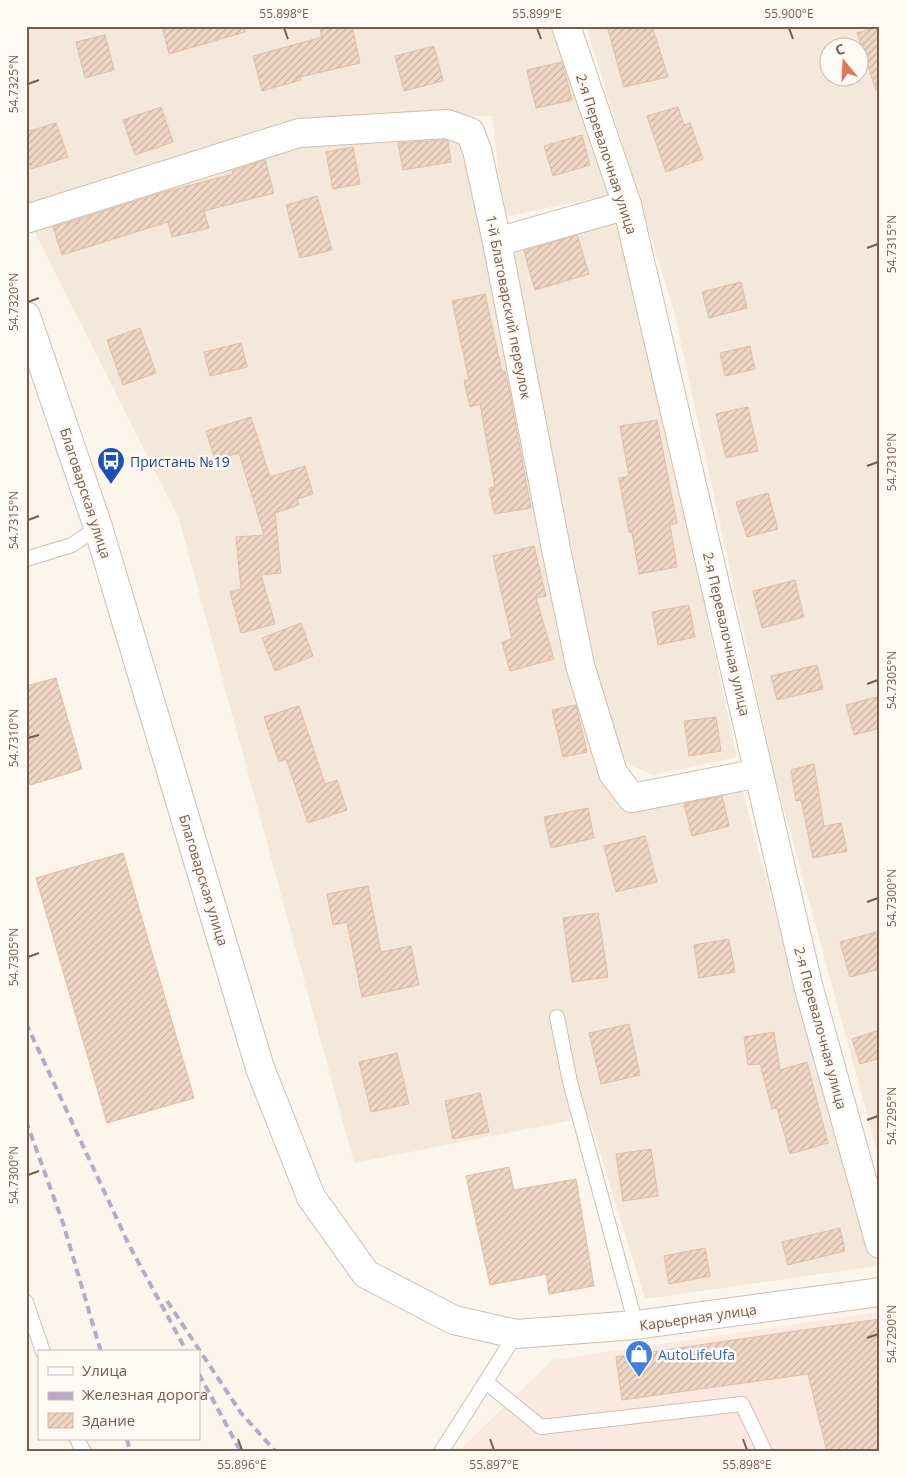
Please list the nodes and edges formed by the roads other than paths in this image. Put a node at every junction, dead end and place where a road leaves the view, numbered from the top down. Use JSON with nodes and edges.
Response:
{"nodes":[{"id":1,"x":566,"y":26,"type":"edge"},
{"id":2,"x":627,"y":205,"type":"junction"},
{"id":3,"x":26,"y":219,"type":"edge"},
{"id":4,"x":497,"y":242,"type":"junction"},
{"id":5,"x":26,"y":316,"type":"edge"},
{"id":6,"x":98,"y":527,"type":"junction"},
{"id":7,"x":26,"y":559,"type":"edge"},
{"id":8,"x":759,"y":772,"type":"junction"},
{"id":9,"x":557,"y":1016,"type":"dead end"},
{"id":10,"x":880,"y":1244,"type":"edge"},
{"id":11,"x":880,"y":1292,"type":"edge"},
{"id":12,"x":26,"y":1302,"type":"edge"},
{"id":13,"x":636,"y":1325,"type":"junction"},
{"id":14,"x":516,"y":1334,"type":"junction"},
{"id":15,"x":42,"y":1350,"type":"edge"},
{"id":16,"x":486,"y":1382,"type":"junction"},
{"id":17,"x":78,"y":1440,"type":"edge"},
{"id":18,"x":84,"y":1452,"type":"edge"},
{"id":19,"x":441,"y":1452,"type":"edge"},
{"id":20,"x":764,"y":1452,"type":"edge"}],
"edges":[{"from":1,"to":2,"type":"street","name":"2-я Перевалочная улица"},
{"from":2,"to":4,"type":"street"},
{"from":2,"to":8,"type":"street","name":"2-я Перевалочная улица"},
{"from":3,"to":4,"type":"street","name":"1-й Благоварский переулок"},
{"from":4,"to":8,"type":"street","name":"1-й Благоварский переулок"},
{"from":5,"to":6,"type":"street","name":"Благоварская улица"},
{"from":6,"to":7,"type":"lane"},
{"from":6,"to":14,"type":"street","name":"Благоварская улица"},
{"from":8,"to":10,"type":"street","name":"2-я Перевалочная улица"},
{"from":9,"to":13,"type":"lane"},
{"from":11,"to":13,"type":"street","name":"Карьерная улица"},
{"from":12,"to":15,"type":"lane"},
{"from":13,"to":14,"type":"street","name":"Карьерная улица"},
{"from":14,"to":16,"type":"lane"},
{"from":16,"to":19,"type":"lane"},
{"from":16,"to":20,"type":"lane"},
{"from":17,"to":18,"type":"lane"}]}
